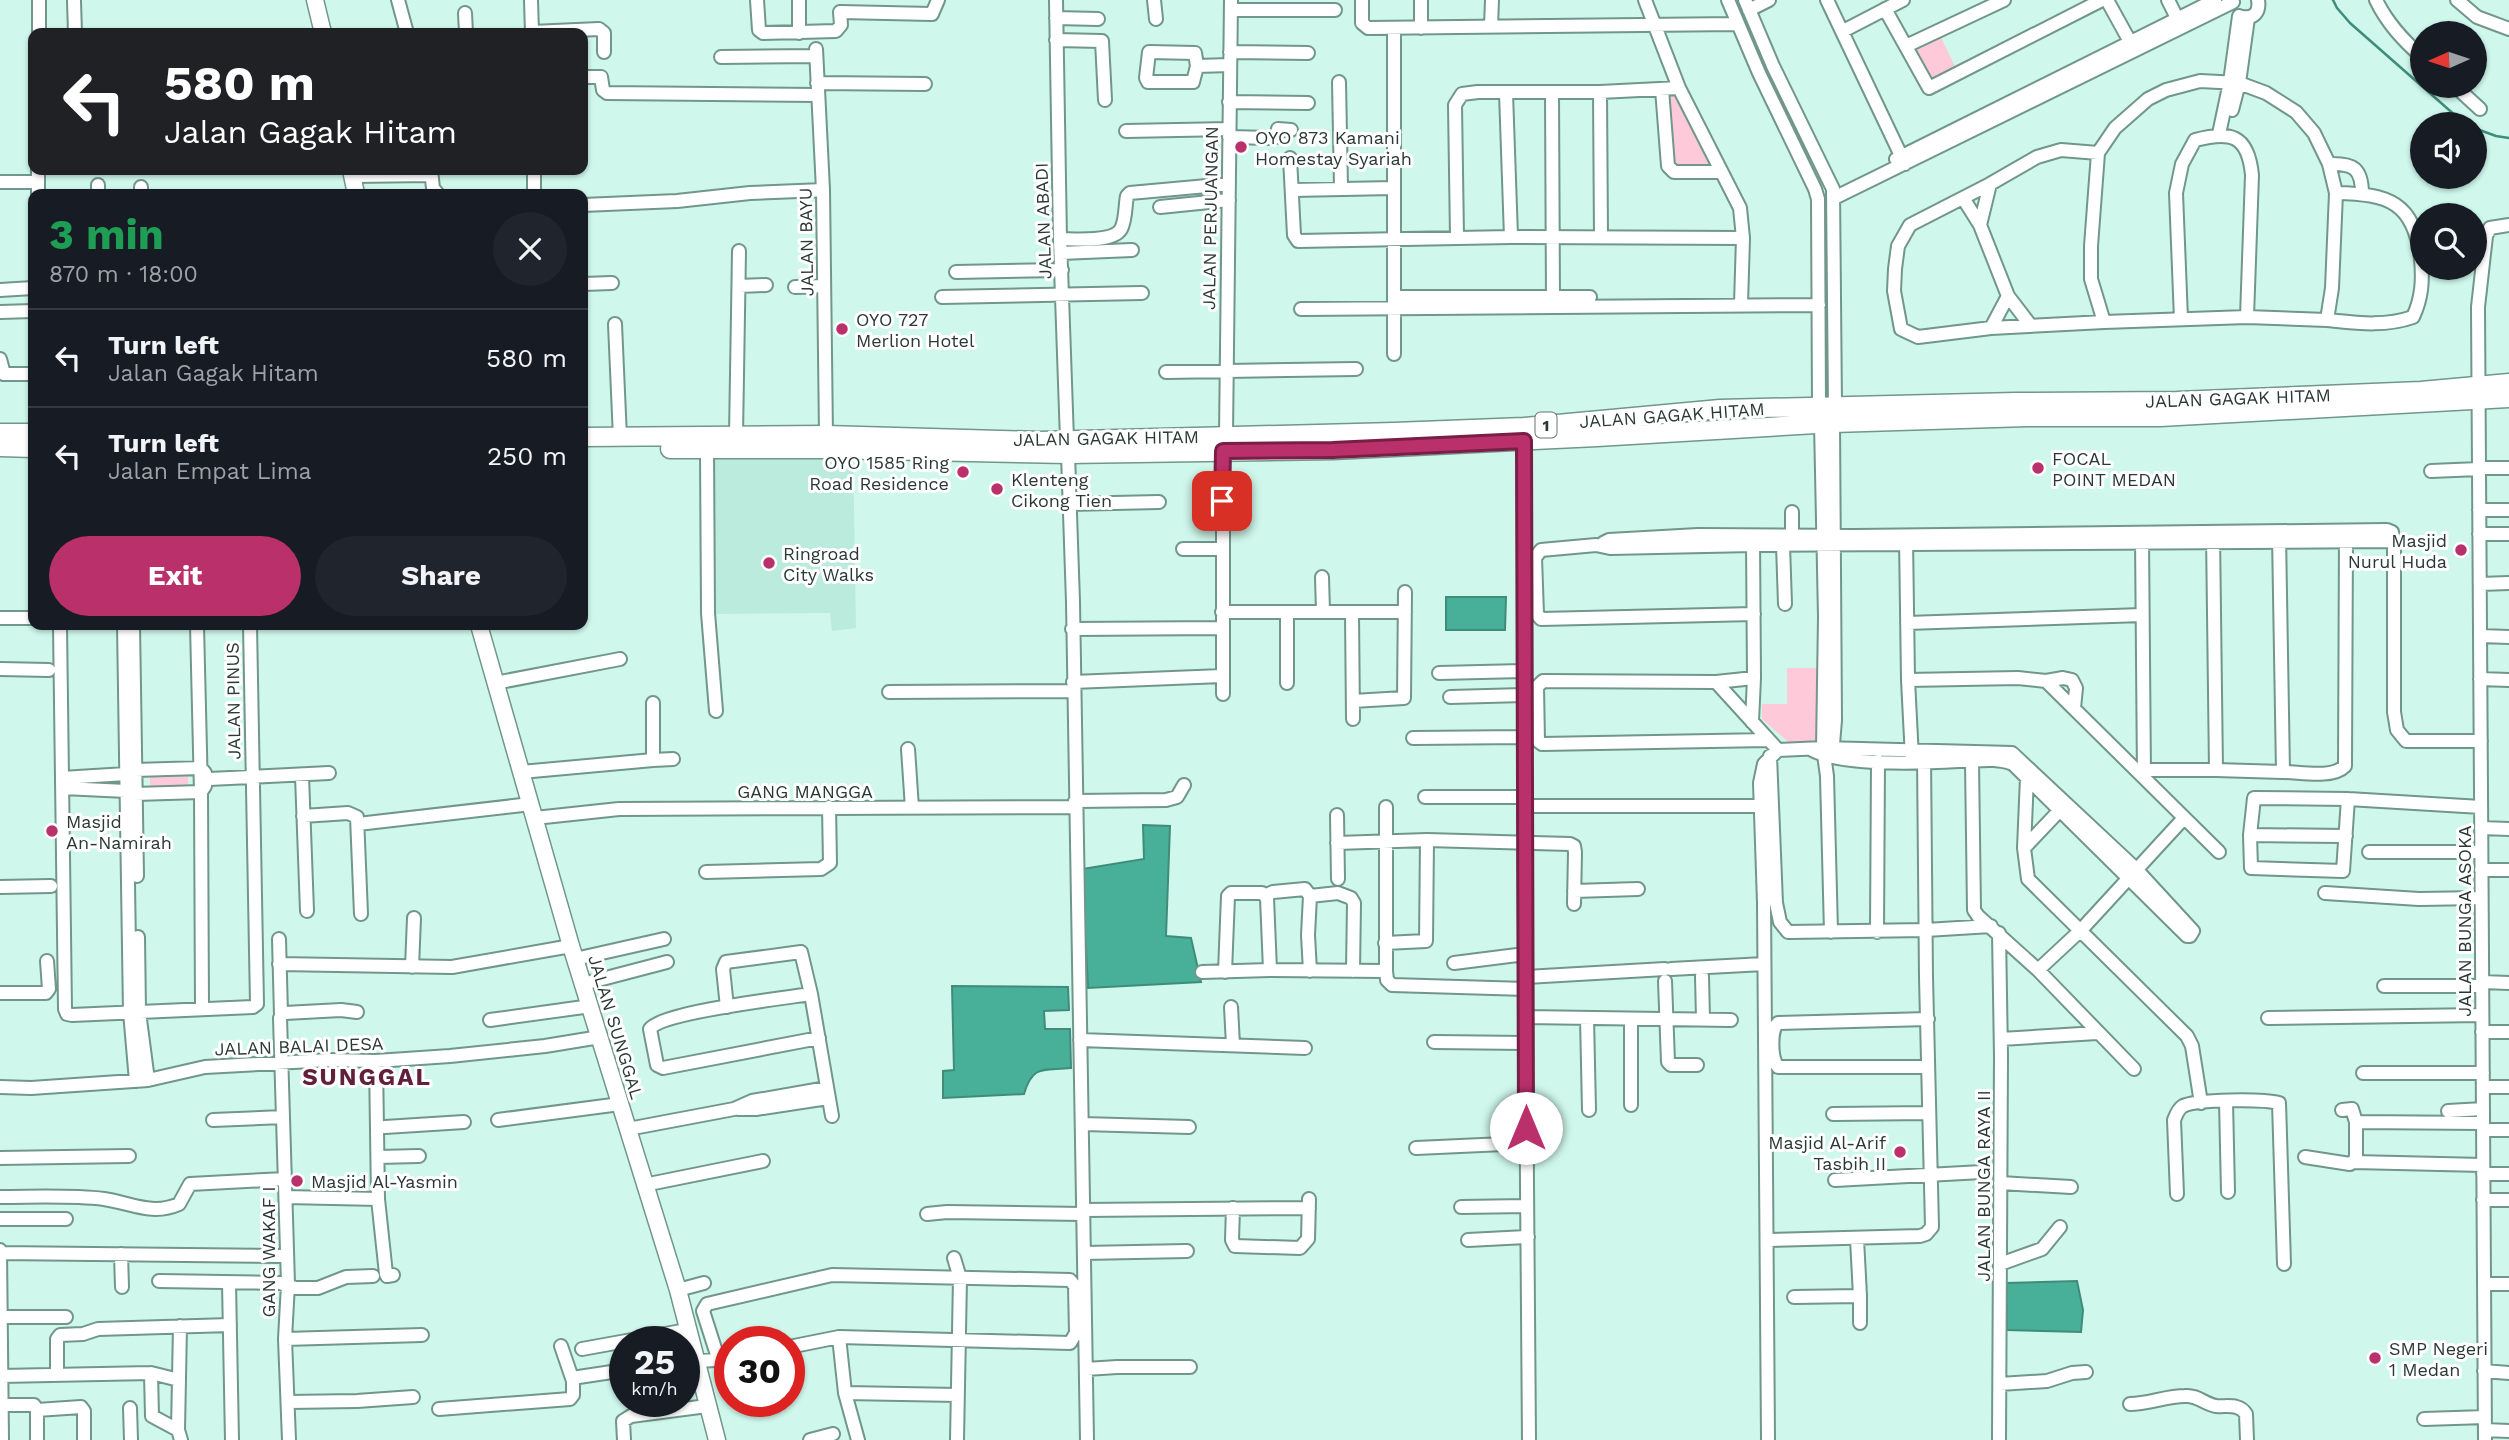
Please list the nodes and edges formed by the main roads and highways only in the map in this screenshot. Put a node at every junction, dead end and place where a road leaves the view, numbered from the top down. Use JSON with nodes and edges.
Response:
{"nodes":[{"id":1,"x":315,"y":0,"type":"edge"},
{"id":2,"x":322,"y":28,"type":"edge"},
{"id":3,"x":2509,"y":383,"type":"edge"},
{"id":4,"x":2478,"y":394,"type":"junction"},
{"id":5,"x":2509,"y":398,"type":"edge"},
{"id":6,"x":1827,"y":414,"type":"junction"},
{"id":7,"x":0,"y":433,"type":"edge"},
{"id":8,"x":28,"y":433,"type":"edge"},
{"id":9,"x":588,"y":437,"type":"edge"},
{"id":10,"x":1224,"y":443,"type":"junction"},
{"id":11,"x":932,"y":444,"type":"junction"},
{"id":12,"x":0,"y":447,"type":"edge"},
{"id":13,"x":28,"y":448,"type":"edge"},
{"id":14,"x":588,"y":448,"type":"edge"},
{"id":15,"x":479,"y":630,"type":"edge"},
{"id":16,"x":686,"y":1326,"type":"edge"},
{"id":17,"x":700,"y":1386,"type":"edge"},
{"id":18,"x":717,"y":1440,"type":"edge"}],
"edges":[{"from":1,"to":2,"type":"main road"},
{"from":3,"to":4,"type":"highway","name":"JALAN GAGAK HITAM","number":"1"},
{"from":4,"to":5,"type":"highway","name":"JALAN GAGAK HITAM","number":"1"},
{"from":4,"to":6,"type":"highway","name":"JALAN GAGAK HITAM","number":"1"},
{"from":6,"to":10,"type":"highway","name":"JALAN GAGAK HITAM","number":"1"},
{"from":6,"to":10,"type":"highway","name":"JALAN GAGAK HITAM","number":"1"},
{"from":7,"to":8,"type":"highway"},
{"from":9,"to":11,"type":"highway","name":"JALAN GAGAK HITAM","number":"1"},
{"from":10,"to":11,"type":"highway","name":"JALAN GAGAK HITAM","number":"1"},
{"from":11,"to":14,"type":"highway","name":"JALAN GAGAK HITAM","number":"1"},
{"from":12,"to":13,"type":"highway"},
{"from":15,"to":16,"type":"main road","name":"JALAN SUNGGAL"},
{"from":17,"to":18,"type":"main road","name":"JALAN SUNGGAL"}]}
